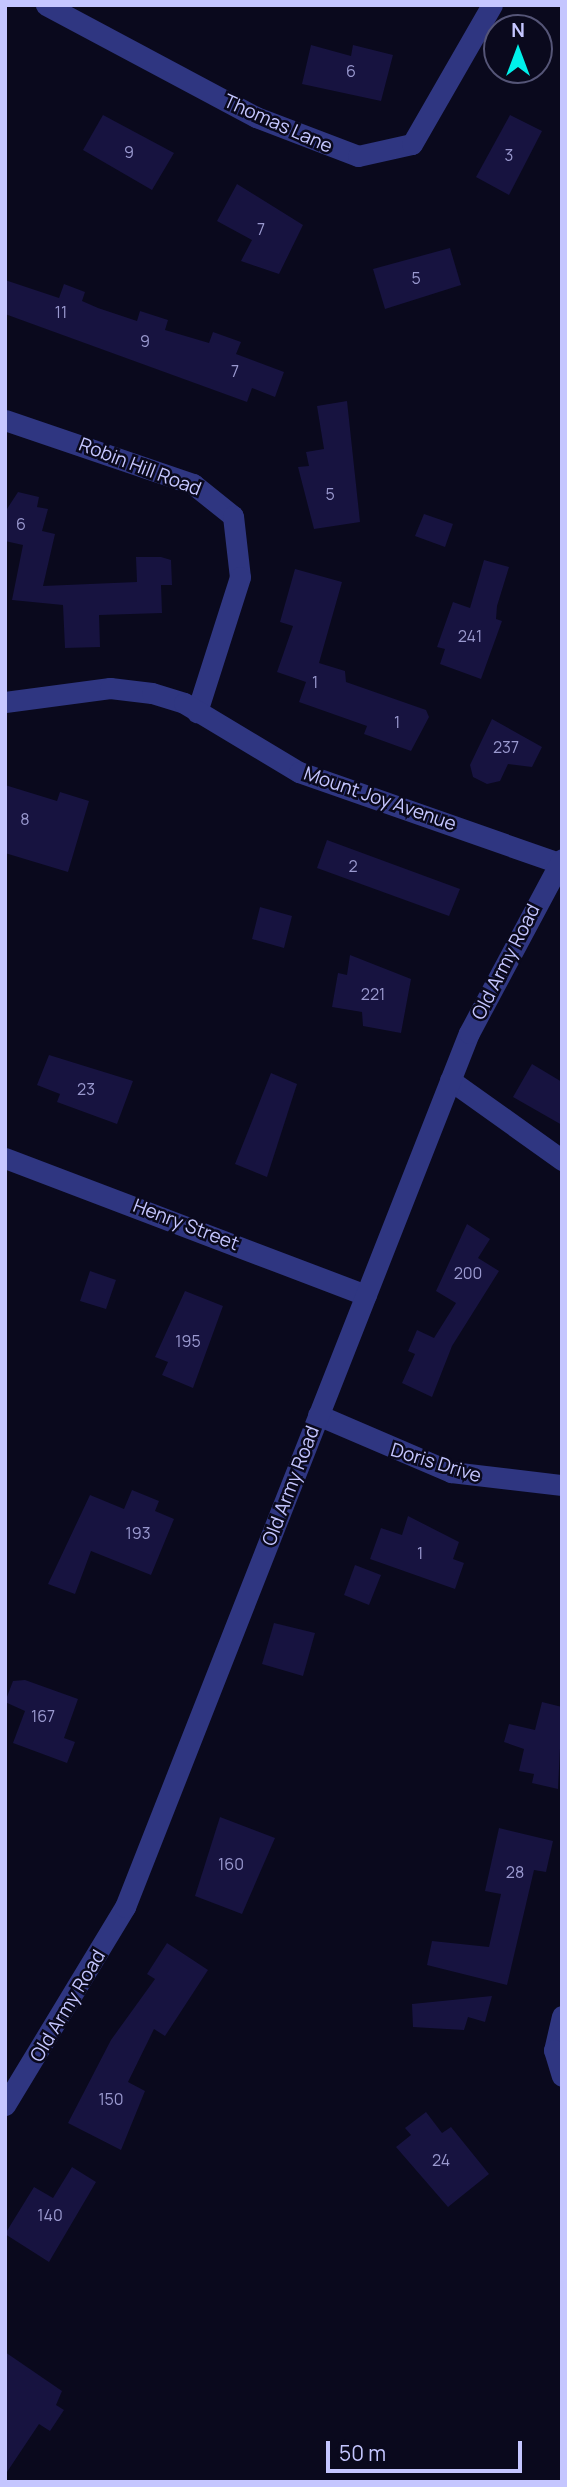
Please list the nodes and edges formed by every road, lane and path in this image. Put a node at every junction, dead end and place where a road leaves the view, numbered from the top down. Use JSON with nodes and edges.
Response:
{"nodes":[{"id":1,"x":46,"y":5,"type":"edge"},
{"id":2,"x":492,"y":5,"type":"edge"},
{"id":3,"x":5,"y":420,"type":"edge"},
{"id":4,"x":5,"y":702,"type":"edge"},
{"id":5,"x":197,"y":712,"type":"junction"},
{"id":6,"x":561,"y":861,"type":"edge"},
{"id":7,"x":450,"y":1080,"type":"junction"},
{"id":8,"x":5,"y":1158,"type":"edge"},
{"id":9,"x":562,"y":1160,"type":"edge"},
{"id":10,"x":366,"y":1295,"type":"junction"},
{"id":11,"x":318,"y":1415,"type":"junction"},
{"id":12,"x":562,"y":1485,"type":"edge"},
{"id":13,"x":562,"y":2016,"type":"edge"},
{"id":14,"x":562,"y":2076,"type":"edge"},
{"id":15,"x":5,"y":2105,"type":"edge"}],
"edges":[{"from":1,"to":2,"type":"street","name":"Thomas Lane"},
{"from":3,"to":5,"type":"street","name":"Robin Hill Road"},
{"from":4,"to":5,"type":"street","name":"Mount Joy Avenue"},
{"from":5,"to":6,"type":"street","name":"Mount Joy Avenue"},
{"from":6,"to":7,"type":"street","name":"Old Army Road"},
{"from":7,"to":9,"type":"street"},
{"from":7,"to":10,"type":"street","name":"Old Army Road"},
{"from":8,"to":10,"type":"street","name":"Henry Street"},
{"from":10,"to":11,"type":"street","name":"Old Army Road"},
{"from":11,"to":12,"type":"street","name":"Doris Drive"},
{"from":11,"to":15,"type":"street","name":"Old Army Road"},
{"from":13,"to":14,"type":"street"}]}
